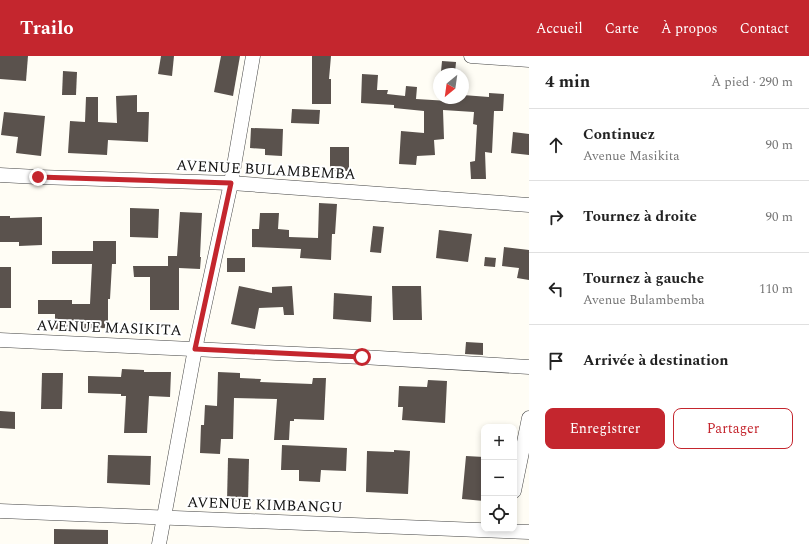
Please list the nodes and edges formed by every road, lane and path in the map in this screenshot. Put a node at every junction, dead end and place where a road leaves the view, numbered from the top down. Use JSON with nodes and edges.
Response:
{"nodes":[{"id":1,"x":253,"y":56,"type":"edge"},
{"id":2,"x":471,"y":56,"type":"edge"},
{"id":3,"x":529,"y":60,"type":"edge"},
{"id":4,"x":0,"y":175,"type":"edge"},
{"id":5,"x":231,"y":183,"type":"junction"},
{"id":6,"x":529,"y":205,"type":"edge"},
{"id":7,"x":0,"y":340,"type":"edge"},
{"id":8,"x":195,"y":349,"type":"junction"},
{"id":9,"x":529,"y":368,"type":"edge"},
{"id":10,"x":529,"y":418,"type":"edge"},
{"id":11,"x":517,"y":476,"type":"edge"},
{"id":12,"x":0,"y":511,"type":"edge"},
{"id":13,"x":164,"y":519,"type":"junction"},
{"id":14,"x":481,"y":529,"type":"edge"},
{"id":15,"x":517,"y":531,"type":"edge"},
{"id":16,"x":529,"y":532,"type":"edge"},
{"id":17,"x":159,"y":544,"type":"edge"}],
"edges":[{"from":1,"to":5,"type":"street"},
{"from":2,"to":3,"type":"street"},
{"from":4,"to":5,"type":"street","name":"AVENUE BULAMBEMBA"},
{"from":5,"to":6,"type":"street","name":"AVENUE BULAMBEMBA"},
{"from":5,"to":8,"type":"street"},
{"from":7,"to":8,"type":"street","name":"AVENUE MASIKITA"},
{"from":8,"to":9,"type":"street","name":"AVENUE MASIKITA"},
{"from":8,"to":13,"type":"street"},
{"from":10,"to":11,"type":"street"},
{"from":12,"to":13,"type":"street","name":"AVENUE KIMBANGU"},
{"from":13,"to":14,"type":"street","name":"AVENUE KIMBANGU"},
{"from":13,"to":17,"type":"street"},
{"from":15,"to":16,"type":"street","name":"AVENUE KIMBANGU"}]}
